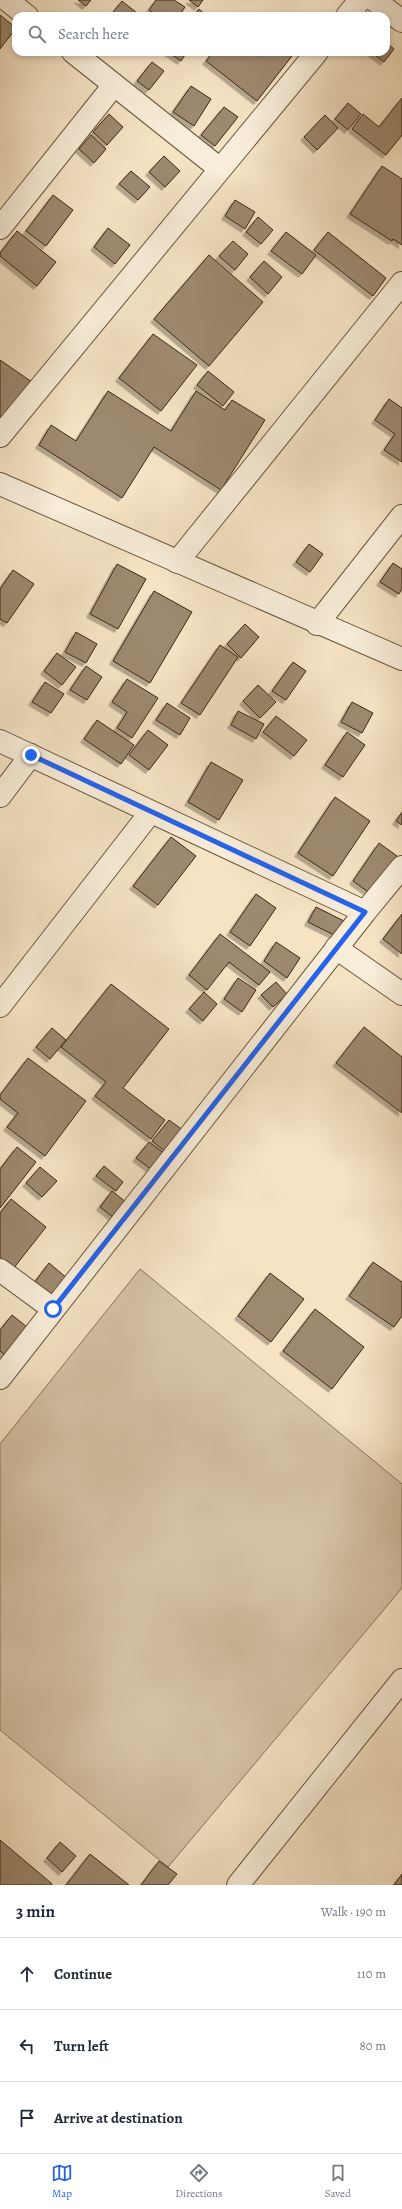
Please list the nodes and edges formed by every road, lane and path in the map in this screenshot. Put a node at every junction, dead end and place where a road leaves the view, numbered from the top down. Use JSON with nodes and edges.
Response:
{"nodes":[{"id":1,"x":7,"y":0,"type":"edge"},
{"id":2,"x":360,"y":0,"type":"edge"},
{"id":3,"x":374,"y":0,"type":"edge"},
{"id":4,"x":22,"y":12,"type":"edge"},
{"id":5,"x":350,"y":12,"type":"edge"},
{"id":6,"x":402,"y":21,"type":"edge"},
{"id":7,"x":77,"y":56,"type":"edge"},
{"id":8,"x":314,"y":56,"type":"edge"},
{"id":9,"x":114,"y":85,"type":"junction"},
{"id":10,"x":220,"y":169,"type":"junction"},
{"id":11,"x":0,"y":228,"type":"edge"},
{"id":12,"x":402,"y":283,"type":"edge"},
{"id":13,"x":0,"y":436,"type":"edge"},
{"id":14,"x":0,"y":484,"type":"edge"},
{"id":15,"x":402,"y":516,"type":"edge"},
{"id":16,"x":177,"y":562,"type":"junction"},
{"id":17,"x":317,"y":624,"type":"junction"},
{"id":18,"x":402,"y":659,"type":"edge"},
{"id":19,"x":0,"y":741,"type":"edge"},
{"id":20,"x":31,"y":755,"type":"junction"},
{"id":21,"x":0,"y":796,"type":"edge"},
{"id":22,"x":150,"y":813,"type":"junction"},
{"id":23,"x":402,"y":867,"type":"edge"},
{"id":24,"x":365,"y":912,"type":"junction"},
{"id":25,"x":336,"y":948,"type":"junction"},
{"id":26,"x":402,"y":994,"type":"edge"},
{"id":27,"x":0,"y":1006,"type":"edge"},
{"id":28,"x":0,"y":1270,"type":"edge"},
{"id":29,"x":53,"y":1309,"type":"junction"},
{"id":30,"x":0,"y":1378,"type":"edge"},
{"id":31,"x":402,"y":1680,"type":"edge"},
{"id":32,"x":238,"y":1885,"type":"edge"}],
"edges":[{"from":1,"to":4,"type":"street"},
{"from":2,"to":5,"type":"street"},
{"from":3,"to":6,"type":"street"},
{"from":7,"to":9,"type":"street"},
{"from":8,"to":10,"type":"street"},
{"from":9,"to":10,"type":"street"},
{"from":9,"to":11,"type":"street"},
{"from":10,"to":13,"type":"street"},
{"from":12,"to":16,"type":"street"},
{"from":14,"to":16,"type":"street"},
{"from":15,"to":17,"type":"street"},
{"from":16,"to":17,"type":"street"},
{"from":17,"to":18,"type":"street"},
{"from":19,"to":20,"type":"street"},
{"from":20,"to":21,"type":"street"},
{"from":20,"to":22,"type":"street"},
{"from":22,"to":24,"type":"street"},
{"from":22,"to":27,"type":"street"},
{"from":23,"to":24,"type":"street"},
{"from":24,"to":25,"type":"street"},
{"from":25,"to":26,"type":"street"},
{"from":25,"to":29,"type":"street"},
{"from":28,"to":29,"type":"street"},
{"from":29,"to":30,"type":"street"},
{"from":31,"to":32,"type":"street"}]}
